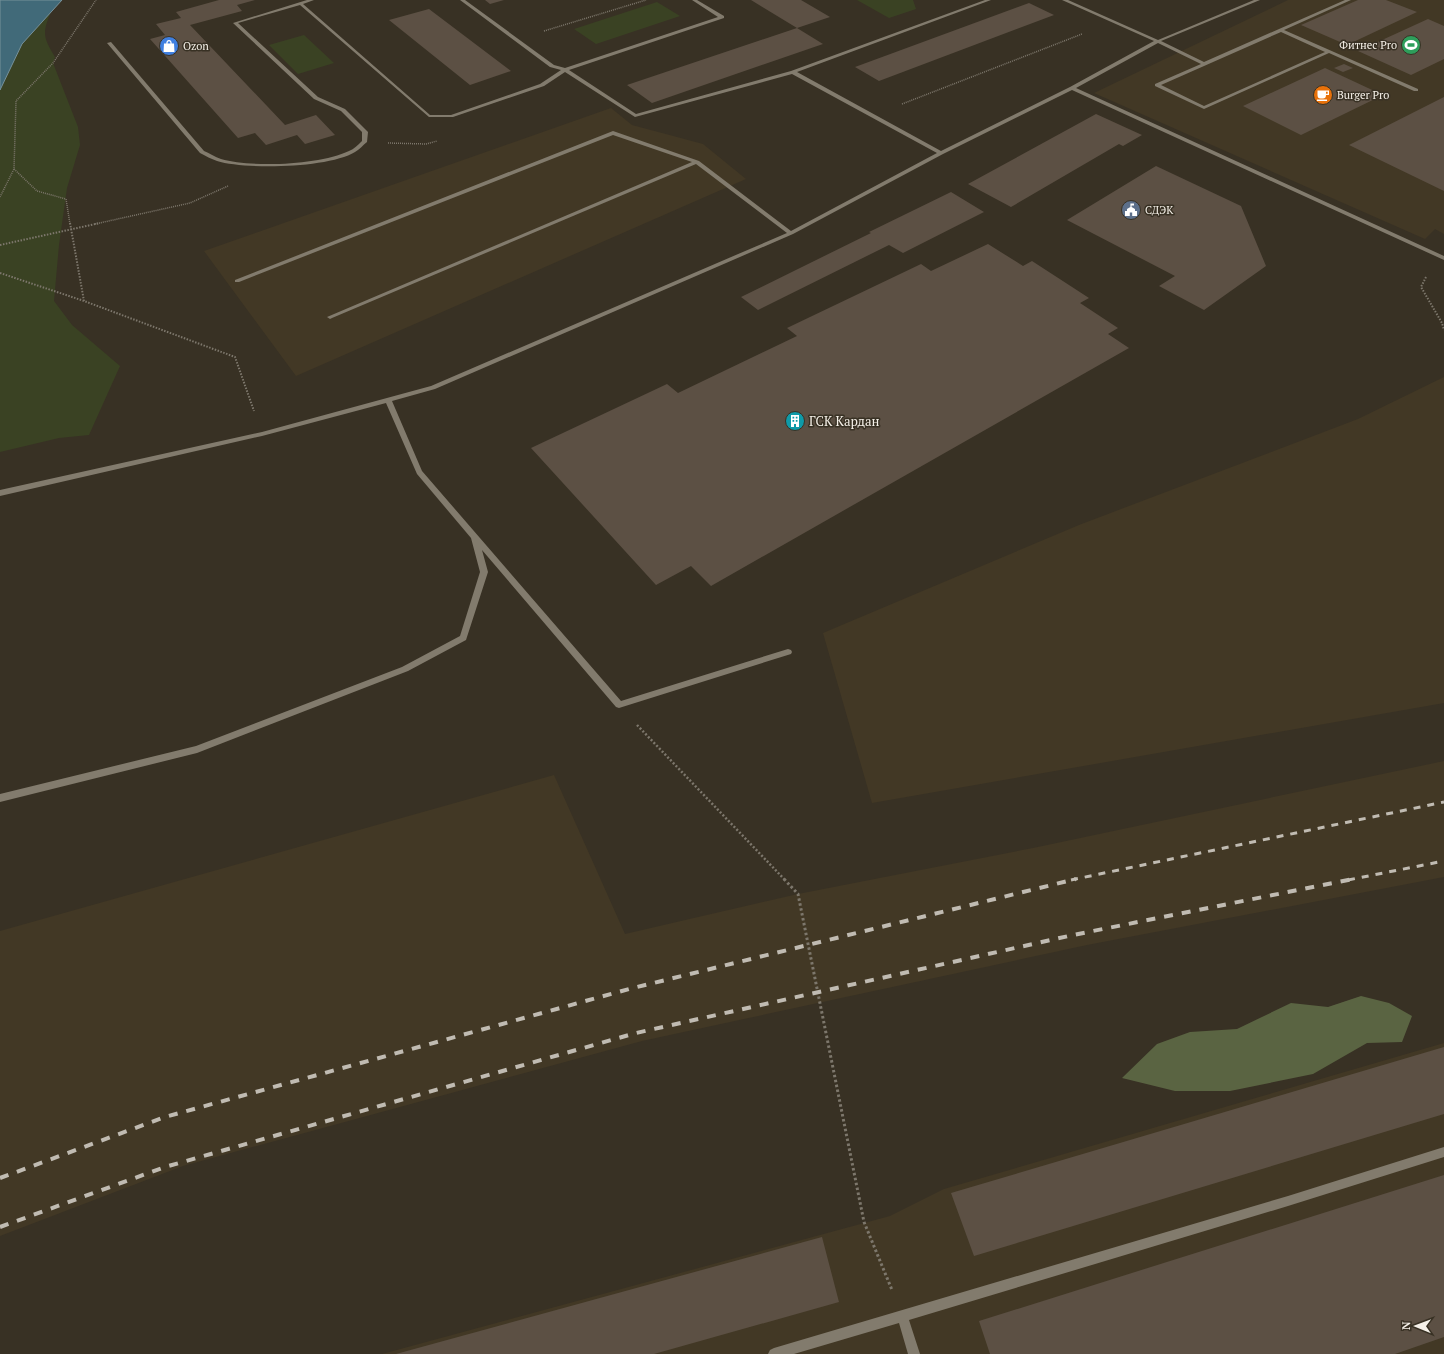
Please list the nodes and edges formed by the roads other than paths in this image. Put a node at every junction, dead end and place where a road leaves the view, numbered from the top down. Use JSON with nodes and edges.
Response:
{"nodes":[{"id":1,"x":312,"y":0,"type":"edge"},
{"id":2,"x":462,"y":0,"type":"edge"},
{"id":3,"x":694,"y":0,"type":"edge"},
{"id":4,"x":989,"y":0,"type":"edge"},
{"id":5,"x":1064,"y":0,"type":"edge"},
{"id":6,"x":1258,"y":0,"type":"edge"},
{"id":7,"x":1349,"y":0,"type":"edge"},
{"id":8,"x":301,"y":4,"type":"junction"},
{"id":9,"x":1280,"y":30,"type":"junction"},
{"id":10,"x":1158,"y":41,"type":"junction"},
{"id":11,"x":109,"y":43,"type":"dead end"},
{"id":12,"x":1328,"y":52,"type":"junction"},
{"id":13,"x":1204,"y":64,"type":"junction"},
{"id":14,"x":565,"y":70,"type":"junction"},
{"id":15,"x":793,"y":72,"type":"junction"},
{"id":16,"x":1072,"y":88,"type":"junction"},
{"id":17,"x":1416,"y":90,"type":"dead end"},
{"id":18,"x":940,"y":153,"type":"junction"},
{"id":19,"x":697,"y":162,"type":"junction"},
{"id":20,"x":791,"y":233,"type":"junction"},
{"id":21,"x":1444,"y":258,"type":"edge"},
{"id":22,"x":237,"y":281,"type":"dead end"},
{"id":23,"x":330,"y":317,"type":"dead end"},
{"id":24,"x":388,"y":400,"type":"junction"},
{"id":25,"x":0,"y":493,"type":"edge"},
{"id":26,"x":474,"y":535,"type":"junction"},
{"id":27,"x":788,"y":652,"type":"dead end"},
{"id":28,"x":0,"y":798,"type":"edge"},
{"id":29,"x":1444,"y":1152,"type":"edge"},
{"id":30,"x":902,"y":1315,"type":"junction"},
{"id":31,"x":774,"y":1354,"type":"edge"},
{"id":32,"x":914,"y":1354,"type":"edge"}],
"edges":[{"from":1,"to":8,"type":"lane"},
{"from":2,"to":14,"type":"lane"},
{"from":3,"to":14,"type":"lane"},
{"from":4,"to":15,"type":"lane"},
{"from":5,"to":10,"type":"lane"},
{"from":6,"to":10,"type":"lane"},
{"from":7,"to":9,"type":"lane"},
{"from":8,"to":11,"type":"lane"},
{"from":8,"to":14,"type":"lane"},
{"from":9,"to":12,"type":"lane"},
{"from":9,"to":13,"type":"lane"},
{"from":10,"to":13,"type":"lane"},
{"from":10,"to":16,"type":"lane"},
{"from":12,"to":13,"type":"lane"},
{"from":12,"to":17,"type":"lane"},
{"from":14,"to":15,"type":"lane"},
{"from":15,"to":18,"type":"lane"},
{"from":16,"to":18,"type":"lane"},
{"from":16,"to":21,"type":"lane"},
{"from":18,"to":20,"type":"lane"},
{"from":19,"to":20,"type":"lane"},
{"from":19,"to":22,"type":"lane"},
{"from":19,"to":23,"type":"lane"},
{"from":20,"to":24,"type":"lane"},
{"from":24,"to":25,"type":"lane"},
{"from":24,"to":26,"type":"lane"},
{"from":26,"to":27,"type":"lane"},
{"from":26,"to":28,"type":"lane"},
{"from":29,"to":30,"type":"lane"},
{"from":30,"to":31,"type":"lane"},
{"from":30,"to":32,"type":"lane"}]}
